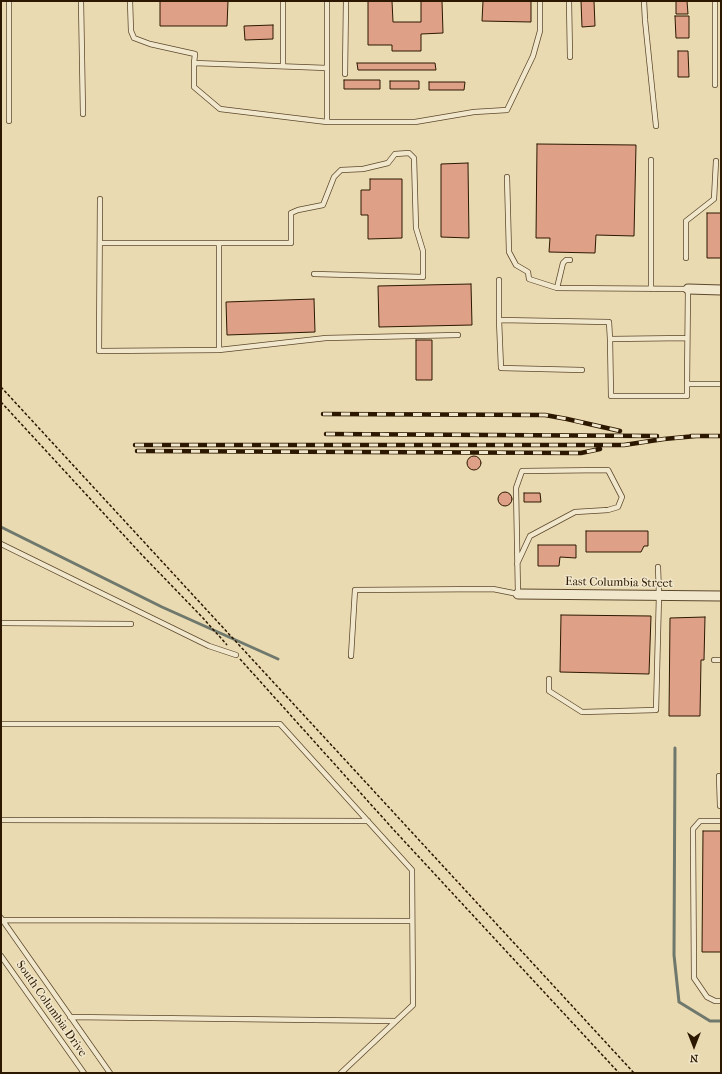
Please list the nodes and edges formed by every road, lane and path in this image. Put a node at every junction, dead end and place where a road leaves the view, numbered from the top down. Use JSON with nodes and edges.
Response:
{"nodes":[{"id":1,"x":9,"y":1,"type":"edge"},
{"id":2,"x":81,"y":1,"type":"edge"},
{"id":3,"x":130,"y":1,"type":"edge"},
{"id":4,"x":283,"y":1,"type":"edge"},
{"id":5,"x":327,"y":1,"type":"edge"},
{"id":6,"x":346,"y":1,"type":"edge"},
{"id":7,"x":540,"y":1,"type":"edge"},
{"id":8,"x":569,"y":1,"type":"edge"},
{"id":9,"x":644,"y":1,"type":"edge"},
{"id":10,"x":715,"y":1,"type":"edge"},
{"id":11,"x":570,"y":57,"type":"dead end"},
{"id":12,"x":194,"y":63,"type":"junction"},
{"id":13,"x":283,"y":66,"type":"junction"},
{"id":14,"x":327,"y":68,"type":"junction"},
{"id":15,"x":345,"y":74,"type":"dead end"},
{"id":16,"x":716,"y":85,"type":"dead end"},
{"id":17,"x":83,"y":114,"type":"dead end"},
{"id":18,"x":9,"y":121,"type":"dead end"},
{"id":19,"x":327,"y":122,"type":"junction"},
{"id":20,"x":656,"y":126,"type":"dead end"},
{"id":21,"x":651,"y":160,"type":"dead end"},
{"id":22,"x":716,"y":161,"type":"dead end"},
{"id":23,"x":507,"y":177,"type":"dead end"},
{"id":24,"x":100,"y":199,"type":"dead end"},
{"id":25,"x":100,"y":243,"type":"junction"},
{"id":26,"x":219,"y":243,"type":"junction"},
{"id":27,"x":686,"y":258,"type":"dead end"},
{"id":28,"x":570,"y":260,"type":"dead end"},
{"id":29,"x":314,"y":274,"type":"dead end"},
{"id":30,"x":499,"y":280,"type":"dead end"},
{"id":31,"x":557,"y":288,"type":"junction"},
{"id":32,"x":651,"y":289,"type":"junction"},
{"id":33,"x":688,"y":289,"type":"junction"},
{"id":34,"x":721,"y":290,"type":"edge"},
{"id":35,"x":500,"y":320,"type":"junction"},
{"id":36,"x":458,"y":335,"type":"dead end"},
{"id":37,"x":687,"y":338,"type":"junction"},
{"id":38,"x":610,"y":339,"type":"junction"},
{"id":39,"x":219,"y":350,"type":"junction"},
{"id":40,"x":582,"y":370,"type":"dead end"},
{"id":41,"x":687,"y":384,"type":"junction"},
{"id":42,"x":721,"y":384,"type":"edge"},
{"id":43,"x":1,"y":387,"type":"edge"},
{"id":44,"x":1,"y":402,"type":"edge"},
{"id":45,"x":1,"y":544,"type":"edge"},
{"id":46,"x":517,"y":564,"type":"junction"},
{"id":47,"x":658,"y":567,"type":"dead end"},
{"id":48,"x":518,"y":594,"type":"junction"},
{"id":49,"x":659,"y":595,"type":"junction"},
{"id":50,"x":721,"y":596,"type":"edge"},
{"id":51,"x":1,"y":623,"type":"edge"},
{"id":52,"x":131,"y":624,"type":"dead end"},
{"id":53,"x":236,"y":655,"type":"junction"},
{"id":54,"x":350,"y":656,"type":"dead end"},
{"id":55,"x":714,"y":660,"type":"dead end"},
{"id":56,"x":721,"y":660,"type":"edge"},
{"id":57,"x":549,"y":679,"type":"dead end"},
{"id":58,"x":1,"y":724,"type":"edge"},
{"id":59,"x":719,"y":776,"type":"dead end"},
{"id":60,"x":721,"y":806,"type":"edge"},
{"id":61,"x":1,"y":820,"type":"edge"},
{"id":62,"x":368,"y":821,"type":"junction"},
{"id":63,"x":721,"y":821,"type":"edge"},
{"id":64,"x":2,"y":919,"type":"edge"},
{"id":65,"x":412,"y":921,"type":"junction"},
{"id":66,"x":1,"y":956,"type":"edge"},
{"id":67,"x":721,"y":1001,"type":"edge"},
{"id":68,"x":70,"y":1016,"type":"junction"},
{"id":69,"x":396,"y":1021,"type":"junction"},
{"id":70,"x":84,"y":1073,"type":"edge"},
{"id":71,"x":110,"y":1073,"type":"edge"},
{"id":72,"x":340,"y":1073,"type":"edge"},
{"id":73,"x":619,"y":1073,"type":"edge"},
{"id":74,"x":634,"y":1073,"type":"edge"}],
"edges":[{"from":1,"to":18,"type":"lane"},
{"from":2,"to":17,"type":"lane"},
{"from":3,"to":12,"type":"lane"},
{"from":4,"to":13,"type":"lane"},
{"from":5,"to":14,"type":"lane"},
{"from":6,"to":15,"type":"lane"},
{"from":7,"to":19,"type":"lane"},
{"from":8,"to":11,"type":"lane"},
{"from":9,"to":20,"type":"lane"},
{"from":10,"to":16,"type":"lane"},
{"from":12,"to":13,"type":"lane"},
{"from":12,"to":19,"type":"lane"},
{"from":13,"to":14,"type":"lane"},
{"from":14,"to":19,"type":"lane"},
{"from":21,"to":32,"type":"lane"},
{"from":22,"to":27,"type":"lane"},
{"from":23,"to":31,"type":"lane"},
{"from":24,"to":25,"type":"lane"},
{"from":25,"to":26,"type":"lane"},
{"from":25,"to":39,"type":"lane"},
{"from":26,"to":29,"type":"lane"},
{"from":26,"to":39,"type":"lane"},
{"from":28,"to":31,"type":"lane"},
{"from":30,"to":35,"type":"lane"},
{"from":31,"to":32,"type":"lane"},
{"from":32,"to":33,"type":"lane"},
{"from":33,"to":34,"type":"street"},
{"from":33,"to":37,"type":"lane"},
{"from":35,"to":38,"type":"lane"},
{"from":35,"to":40,"type":"lane"},
{"from":36,"to":39,"type":"lane"},
{"from":37,"to":38,"type":"lane"},
{"from":37,"to":41,"type":"lane"},
{"from":38,"to":41,"type":"lane"},
{"from":41,"to":42,"type":"lane"},
{"from":43,"to":74,"type":"path"},
{"from":44,"to":53,"type":"path"},
{"from":45,"to":53,"type":"lane"},
{"from":46,"to":46,"type":"lane"},
{"from":46,"to":48,"type":"lane"},
{"from":47,"to":49,"type":"lane"},
{"from":48,"to":49,"type":"street","name":"East Columbia Street"},
{"from":48,"to":54,"type":"lane"},
{"from":49,"to":50,"type":"street","name":"East Columbia Street"},
{"from":49,"to":57,"type":"lane"},
{"from":51,"to":52,"type":"lane"},
{"from":53,"to":73,"type":"path"},
{"from":55,"to":56,"type":"lane"},
{"from":58,"to":62,"type":"lane"},
{"from":59,"to":60,"type":"lane"},
{"from":61,"to":62,"type":"lane"},
{"from":62,"to":65,"type":"lane"},
{"from":63,"to":67,"type":"lane"},
{"from":64,"to":65,"type":"lane"},
{"from":64,"to":68,"type":"lane"},
{"from":65,"to":69,"type":"lane"},
{"from":66,"to":70,"type":"lane","name":"South Columbia Drive"},
{"from":68,"to":69,"type":"lane"},
{"from":68,"to":71,"type":"lane"},
{"from":69,"to":72,"type":"lane"}]}
